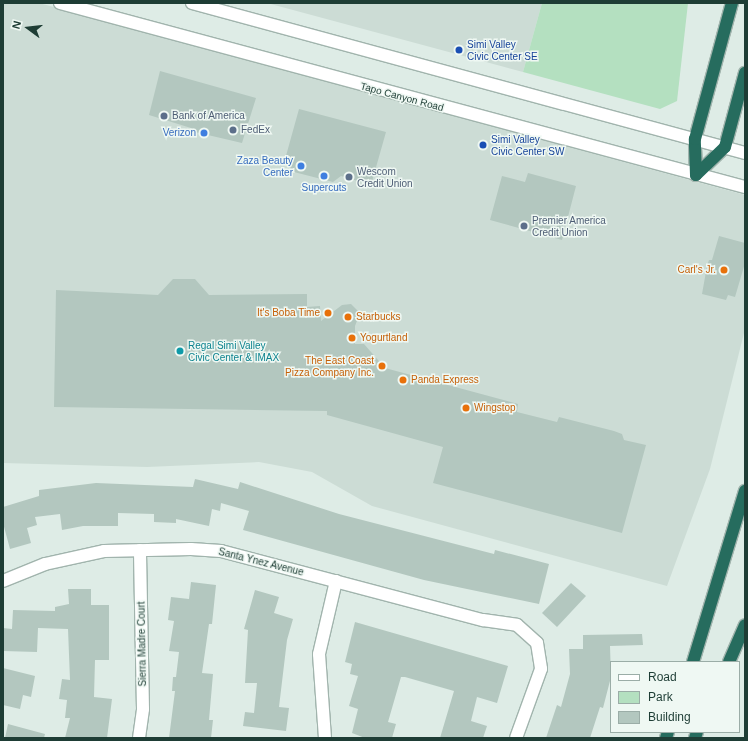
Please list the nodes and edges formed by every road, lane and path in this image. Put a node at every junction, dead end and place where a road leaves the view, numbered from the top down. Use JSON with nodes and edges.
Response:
{"nodes":[{"id":1,"x":60,"y":3,"type":"edge"},
{"id":2,"x":192,"y":3,"type":"edge"},
{"id":3,"x":732,"y":3,"type":"edge"},
{"id":4,"x":745,"y":73,"type":"edge"},
{"id":5,"x":695,"y":139,"type":"junction"},
{"id":6,"x":725,"y":147,"type":"junction"},
{"id":7,"x":745,"y":153,"type":"edge"},
{"id":8,"x":696,"y":175,"type":"junction"},
{"id":9,"x":745,"y":187,"type":"edge"},
{"id":10,"x":745,"y":492,"type":"edge"},
{"id":11,"x":140,"y":550,"type":"junction"},
{"id":12,"x":3,"y":581,"type":"edge"},
{"id":13,"x":336,"y":581,"type":"junction"},
{"id":14,"x":745,"y":625,"type":"edge"},
{"id":15,"x":693,"y":661,"type":"edge"},
{"id":16,"x":728,"y":661,"type":"edge"},
{"id":17,"x":139,"y":738,"type":"edge"},
{"id":18,"x":325,"y":738,"type":"edge"},
{"id":19,"x":516,"y":738,"type":"edge"}],
"edges":[{"from":1,"to":8,"type":"main road","name":"Tapo Canyon Road"},
{"from":2,"to":5,"type":"main road"},
{"from":3,"to":5,"type":"highway"},
{"from":4,"to":6,"type":"highway"},
{"from":5,"to":6,"type":"main road"},
{"from":5,"to":8,"type":"highway"},
{"from":6,"to":7,"type":"main road"},
{"from":6,"to":8,"type":"highway"},
{"from":8,"to":9,"type":"main road","name":"Tapo Canyon Road"},
{"from":10,"to":15,"type":"highway"},
{"from":11,"to":12,"type":"main road","name":"Santa Ynez Avenue"},
{"from":11,"to":13,"type":"main road","name":"Santa Ynez Avenue"},
{"from":11,"to":17,"type":"main road","name":"Sierra Madre Court"},
{"from":13,"to":18,"type":"main road"},
{"from":13,"to":19,"type":"main road","name":"Santa Ynez Avenue"},
{"from":14,"to":16,"type":"highway"}]}
